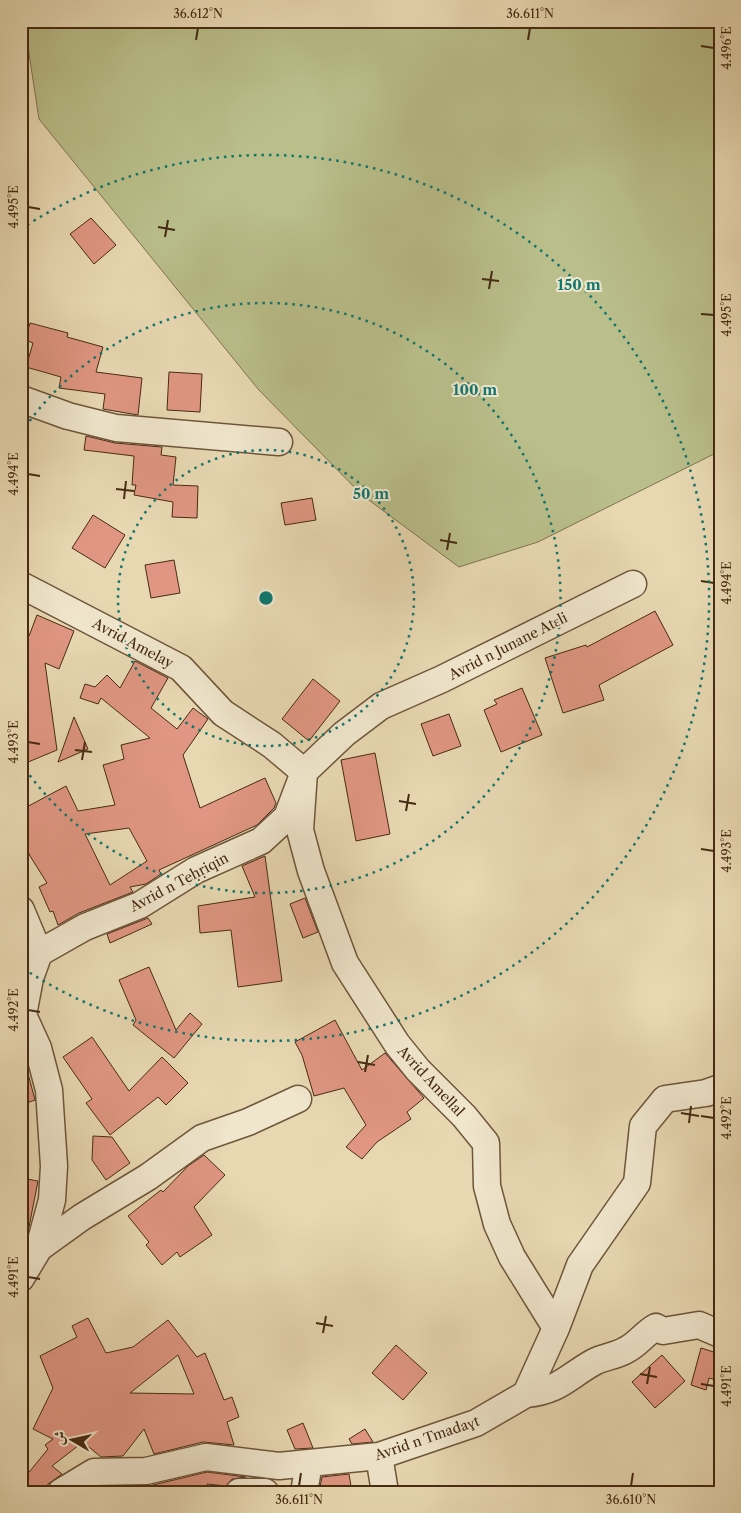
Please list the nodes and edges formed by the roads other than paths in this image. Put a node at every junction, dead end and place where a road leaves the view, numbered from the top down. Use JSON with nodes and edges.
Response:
{"nodes":[{"id":1,"x":21,"y":399,"type":"edge"},
{"id":2,"x":279,"y":442,"type":"dead end"},
{"id":3,"x":633,"y":584,"type":"dead end"},
{"id":4,"x":21,"y":585,"type":"edge"},
{"id":5,"x":381,"y":706,"type":"joint"},
{"id":6,"x":304,"y":772,"type":"junction"},
{"id":7,"x":21,"y":910,"type":"edge"},
{"id":8,"x":39,"y":953,"type":"junction"},
{"id":9,"x":720,"y":1088,"type":"edge"},
{"id":10,"x":298,"y":1099,"type":"dead end"},
{"id":11,"x":39,"y":1248,"type":"junction"},
{"id":12,"x":21,"y":1278,"type":"edge"},
{"id":13,"x":556,"y":1328,"type":"junction"},
{"id":14,"x":720,"y":1334,"type":"edge"},
{"id":15,"x":526,"y":1394,"type":"junction"},
{"id":16,"x":379,"y":1456,"type":"junction"},
{"id":17,"x":309,"y":1464,"type":"junction"},
{"id":18,"x":61,"y":1492,"type":"edge"},
{"id":19,"x":239,"y":1492,"type":"edge"},
{"id":20,"x":265,"y":1492,"type":"edge"},
{"id":21,"x":304,"y":1492,"type":"edge"},
{"id":22,"x":385,"y":1492,"type":"edge"}],
"edges":[{"from":1,"to":2,"type":"street"},
{"from":3,"to":5,"type":"street","name":"Avrid n Junane Atɛli"},
{"from":4,"to":6,"type":"street","name":"Avrid Amelay"},
{"from":5,"to":6,"type":"street","name":"Avrid n Teḥṛiqin"},
{"from":6,"to":8,"type":"street","name":"Avrid n Teḥṛiqin"},
{"from":6,"to":13,"type":"street","name":"Avrid Amellal"},
{"from":7,"to":8,"type":"street"},
{"from":8,"to":11,"type":"street"},
{"from":9,"to":13,"type":"street"},
{"from":10,"to":11,"type":"street"},
{"from":11,"to":12,"type":"street"},
{"from":13,"to":15,"type":"street"},
{"from":14,"to":15,"type":"street"},
{"from":15,"to":16,"type":"street","name":"Avrid n Tmadaɣt"},
{"from":16,"to":17,"type":"street","name":"Avrid n Tmadaɣt"},
{"from":16,"to":22,"type":"street"},
{"from":17,"to":18,"type":"street","name":"Avrid n Tmadaɣt"},
{"from":17,"to":21,"type":"street"},
{"from":19,"to":20,"type":"street"}]}
